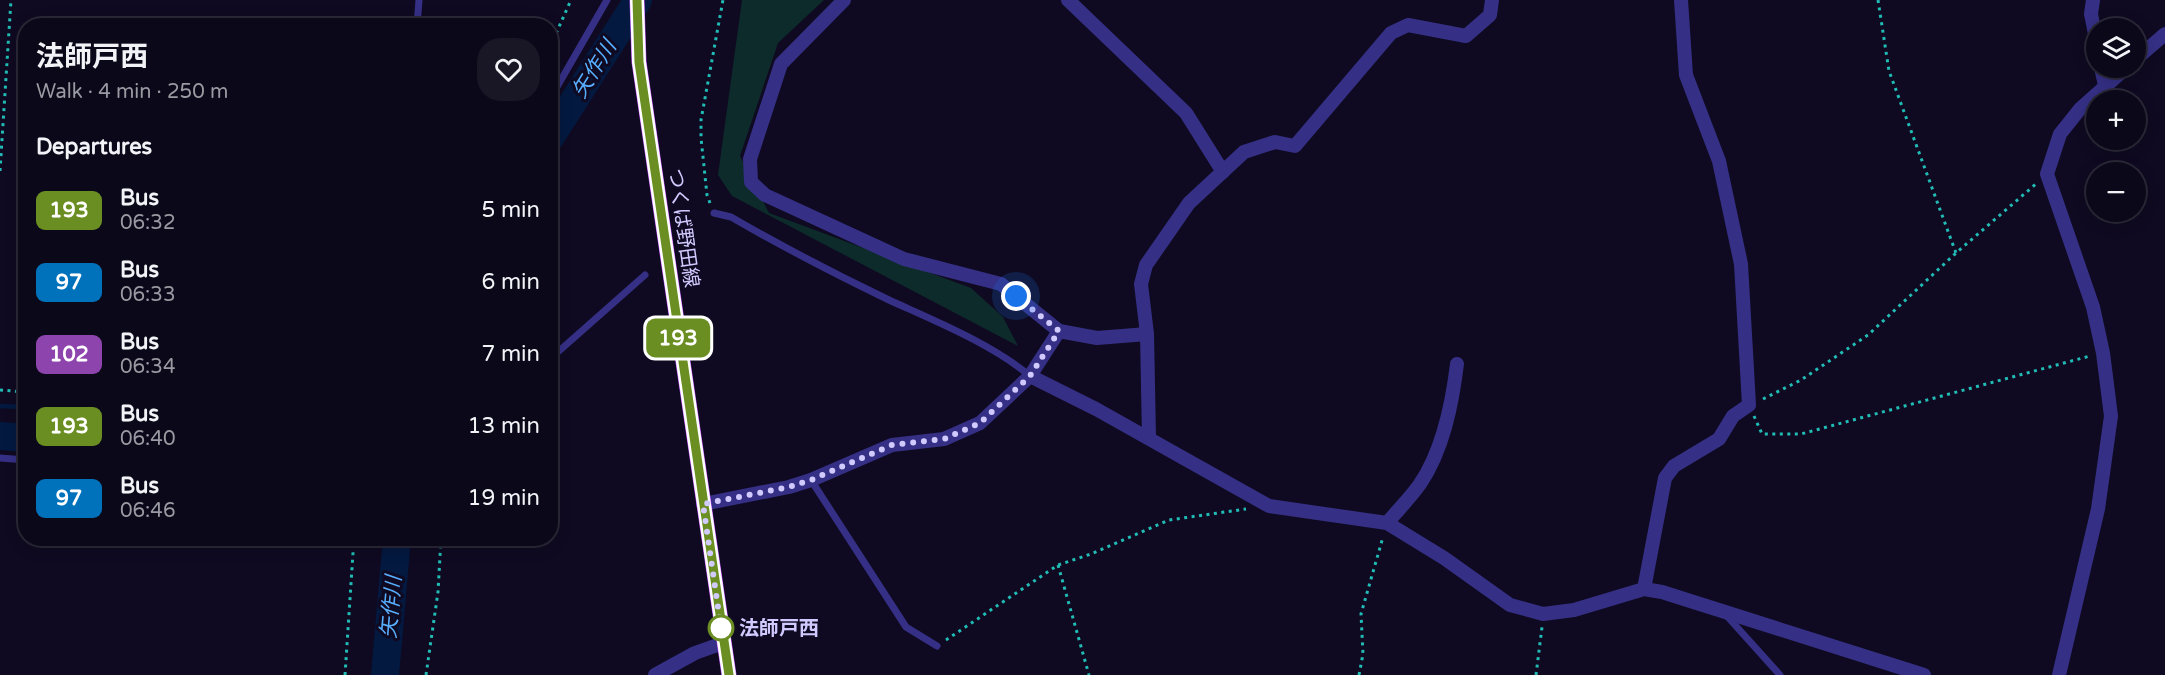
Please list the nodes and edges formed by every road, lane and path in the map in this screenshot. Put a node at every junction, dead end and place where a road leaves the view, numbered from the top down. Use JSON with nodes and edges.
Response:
{"nodes":[{"id":1,"x":11,"y":0,"type":"edge"},
{"id":2,"x":419,"y":0,"type":"edge"},
{"id":3,"x":571,"y":0,"type":"edge"},
{"id":4,"x":607,"y":0,"type":"edge"},
{"id":5,"x":637,"y":0,"type":"edge"},
{"id":6,"x":723,"y":0,"type":"edge"},
{"id":7,"x":844,"y":0,"type":"edge"},
{"id":8,"x":1068,"y":0,"type":"edge"},
{"id":9,"x":1491,"y":0,"type":"edge"},
{"id":10,"x":1680,"y":0,"type":"edge"},
{"id":11,"x":1878,"y":0,"type":"edge"},
{"id":12,"x":2093,"y":0,"type":"edge"},
{"id":13,"x":418,"y":18,"type":"edge"},
{"id":14,"x":2092,"y":18,"type":"edge"},
{"id":15,"x":558,"y":29,"type":"edge"},
{"id":16,"x":2165,"y":34,"type":"edge"},
{"id":17,"x":2153,"y":45,"type":"junction"},
{"id":18,"x":2146,"y":51,"type":"edge"},
{"id":19,"x":2165,"y":54,"type":"edge"},
{"id":20,"x":2104,"y":78,"type":"edge"},
{"id":21,"x":2114,"y":78,"type":"edge"},
{"id":22,"x":558,"y":85,"type":"edge"},
{"id":23,"x":2105,"y":85,"type":"junction"},
{"id":24,"x":0,"y":171,"type":"edge"},
{"id":25,"x":1223,"y":172,"type":"junction"},
{"id":26,"x":2047,"y":174,"type":"junction"},
{"id":27,"x":714,"y":213,"type":"joint"},
{"id":28,"x":1956,"y":253,"type":"junction"},
{"id":29,"x":645,"y":275,"type":"dead end"},
{"id":30,"x":1059,"y":331,"type":"junction"},
{"id":31,"x":1147,"y":334,"type":"junction"},
{"id":32,"x":558,"y":352,"type":"edge"},
{"id":33,"x":2103,"y":352,"type":"junction"},
{"id":34,"x":1457,"y":364,"type":"dead end"},
{"id":35,"x":1030,"y":376,"type":"junction"},
{"id":36,"x":0,"y":390,"type":"edge"},
{"id":37,"x":18,"y":391,"type":"edge"},
{"id":38,"x":1749,"y":405,"type":"junction"},
{"id":39,"x":1149,"y":438,"type":"junction"},
{"id":40,"x":0,"y":458,"type":"edge"},
{"id":41,"x":18,"y":459,"type":"edge"},
{"id":42,"x":811,"y":480,"type":"junction"},
{"id":43,"x":703,"y":504,"type":"junction"},
{"id":44,"x":1269,"y":506,"type":"junction"},
{"id":45,"x":1387,"y":523,"type":"junction"},
{"id":46,"x":353,"y":546,"type":"edge"},
{"id":47,"x":441,"y":546,"type":"edge"},
{"id":48,"x":1058,"y":566,"type":"junction"},
{"id":49,"x":1644,"y":589,"type":"junction"},
{"id":50,"x":1723,"y":612,"type":"junction"},
{"id":51,"x":1543,"y":614,"type":"junction"},
{"id":52,"x":723,"y":643,"type":"junction"},
{"id":53,"x":937,"y":646,"type":"joint"},
{"id":54,"x":345,"y":675,"type":"edge"},
{"id":55,"x":426,"y":675,"type":"edge"},
{"id":56,"x":655,"y":675,"type":"edge"},
{"id":57,"x":729,"y":675,"type":"edge"},
{"id":58,"x":1089,"y":675,"type":"edge"},
{"id":59,"x":1359,"y":675,"type":"edge"},
{"id":60,"x":1536,"y":675,"type":"edge"},
{"id":61,"x":1780,"y":675,"type":"edge"},
{"id":62,"x":1924,"y":675,"type":"edge"},
{"id":63,"x":2059,"y":675,"type":"edge"}],
"edges":[{"from":1,"to":24,"type":"path"},
{"from":2,"to":13,"type":"lane"},
{"from":3,"to":15,"type":"path"},
{"from":4,"to":22,"type":"lane"},
{"from":5,"to":43,"type":"main road","name":"つくば野田線"},
{"from":6,"to":27,"type":"path"},
{"from":7,"to":30,"type":"street"},
{"from":8,"to":25,"type":"street"},
{"from":9,"to":25,"type":"street"},
{"from":10,"to":38,"type":"street"},
{"from":11,"to":28,"type":"path"},
{"from":12,"to":14,"type":"street"},
{"from":16,"to":17,"type":"street"},
{"from":17,"to":18,"type":"street"},
{"from":17,"to":19,"type":"street"},
{"from":20,"to":23,"type":"street"},
{"from":21,"to":23,"type":"street"},
{"from":23,"to":26,"type":"street"},
{"from":25,"to":31,"type":"street"},
{"from":26,"to":28,"type":"path"},
{"from":26,"to":33,"type":"street"},
{"from":27,"to":35,"type":"lane"},
{"from":28,"to":38,"type":"path"},
{"from":29,"to":32,"type":"lane"},
{"from":30,"to":31,"type":"street"},
{"from":30,"to":35,"type":"street"},
{"from":31,"to":39,"type":"street"},
{"from":33,"to":38,"type":"path"},
{"from":33,"to":63,"type":"street"},
{"from":34,"to":45,"type":"street"},
{"from":35,"to":39,"type":"street"},
{"from":35,"to":42,"type":"street"},
{"from":36,"to":37,"type":"path"},
{"from":38,"to":49,"type":"street"},
{"from":39,"to":44,"type":"street"},
{"from":40,"to":41,"type":"lane"},
{"from":42,"to":43,"type":"street"},
{"from":42,"to":53,"type":"lane"},
{"from":43,"to":52,"type":"main road","name":"つくば野田線"},
{"from":44,"to":45,"type":"street"},
{"from":44,"to":48,"type":"path"},
{"from":45,"to":51,"type":"street"},
{"from":45,"to":59,"type":"path"},
{"from":46,"to":54,"type":"path"},
{"from":47,"to":55,"type":"path"},
{"from":48,"to":53,"type":"path"},
{"from":48,"to":58,"type":"path"},
{"from":49,"to":50,"type":"street"},
{"from":49,"to":51,"type":"street"},
{"from":50,"to":61,"type":"lane"},
{"from":50,"to":62,"type":"street"},
{"from":51,"to":60,"type":"path"},
{"from":52,"to":56,"type":"street"},
{"from":52,"to":57,"type":"main road","name":"つくば野田線"}]}
